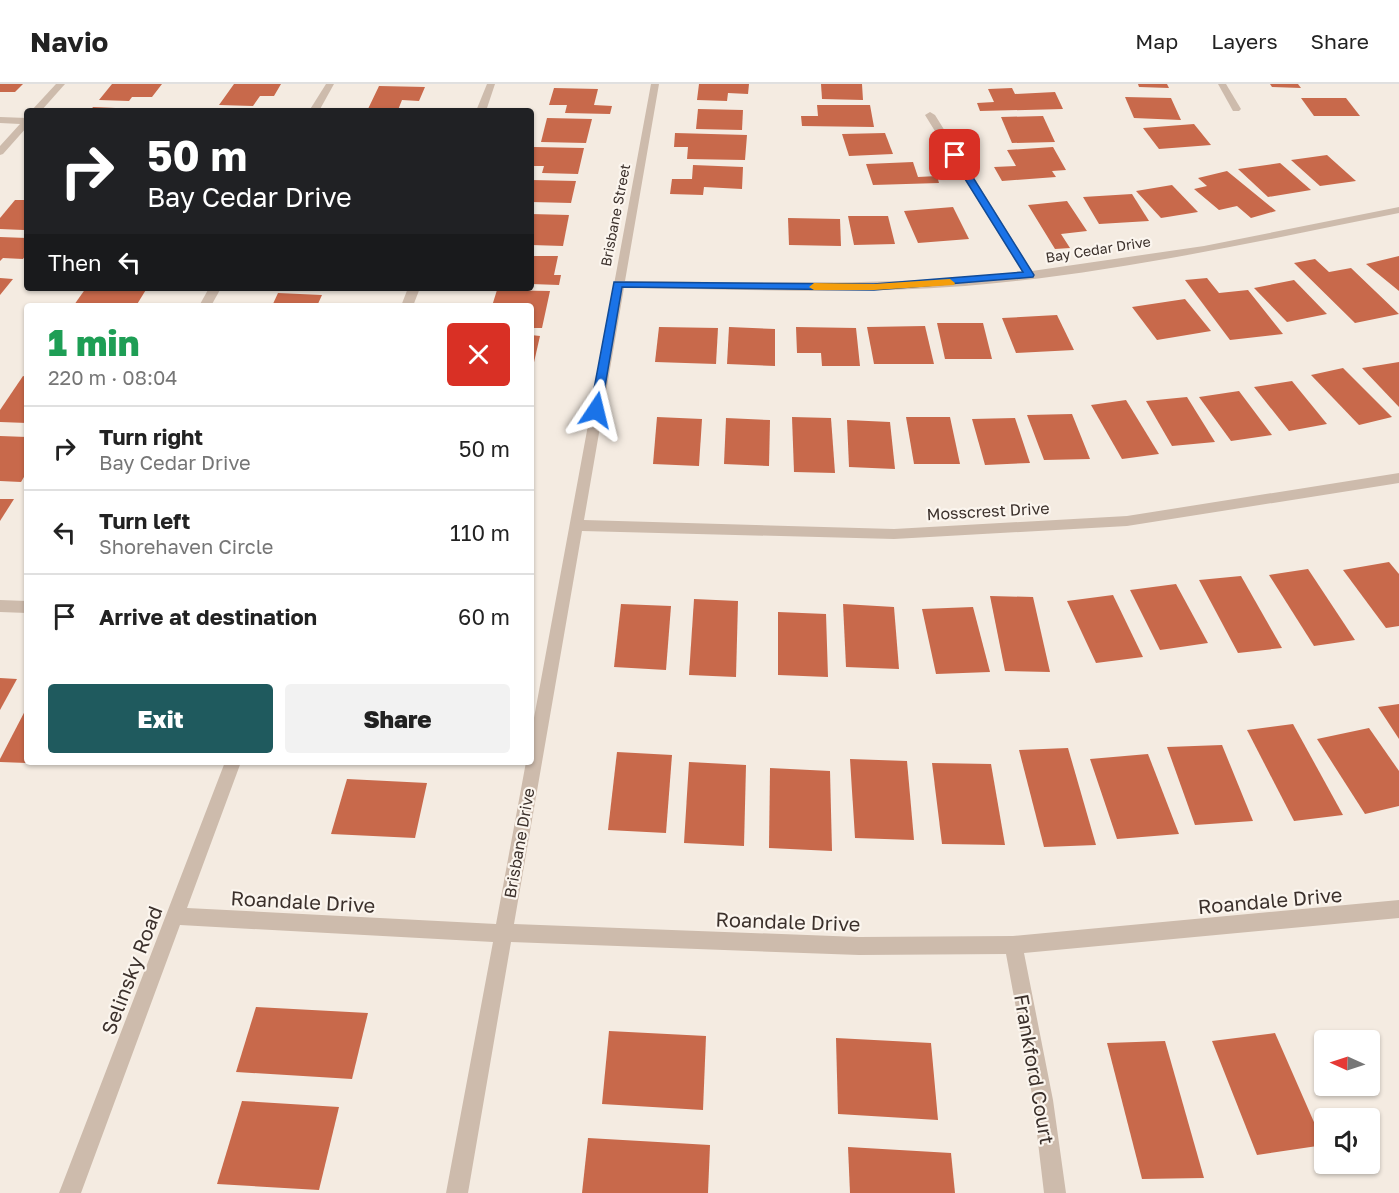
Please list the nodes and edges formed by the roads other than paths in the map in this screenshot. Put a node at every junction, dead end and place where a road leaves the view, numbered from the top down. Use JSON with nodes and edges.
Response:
{"nodes":[{"id":1,"x":61,"y":84,"type":"edge"},
{"id":2,"x":330,"y":84,"type":"edge"},
{"id":3,"x":491,"y":84,"type":"edge"},
{"id":4,"x":655,"y":84,"type":"edge"},
{"id":5,"x":1222,"y":84,"type":"edge"},
{"id":6,"x":39,"y":108,"type":"edge"},
{"id":7,"x":316,"y":108,"type":"edge"},
{"id":8,"x":482,"y":108,"type":"edge"},
{"id":9,"x":1236,"y":109,"type":"dead end"},
{"id":10,"x":930,"y":115,"type":"dead end"},
{"id":11,"x":0,"y":120,"type":"edge"},
{"id":12,"x":24,"y":121,"type":"edge"},
{"id":13,"x":24,"y":124,"type":"edge"},
{"id":14,"x":0,"y":152,"type":"edge"},
{"id":15,"x":1399,"y":210,"type":"edge"},
{"id":16,"x":1029,"y":275,"type":"junction"},
{"id":17,"x":618,"y":284,"type":"junction"},
{"id":18,"x":600,"y":387,"type":"joint"},
{"id":19,"x":1399,"y":478,"type":"edge"},
{"id":20,"x":576,"y":525,"type":"junction"},
{"id":21,"x":0,"y":606,"type":"edge"},
{"id":22,"x":24,"y":608,"type":"edge"},
{"id":23,"x":534,"y":760,"type":"edge"},
{"id":24,"x":232,"y":765,"type":"edge"},
{"id":25,"x":533,"y":765,"type":"edge"},
{"id":26,"x":1399,"y":909,"type":"edge"},
{"id":27,"x":175,"y":916,"type":"junction"},
{"id":28,"x":503,"y":933,"type":"junction"},
{"id":29,"x":1013,"y":945,"type":"junction"},
{"id":30,"x":70,"y":1193,"type":"edge"},
{"id":31,"x":457,"y":1193,"type":"edge"},
{"id":32,"x":1055,"y":1193,"type":"edge"}],
"edges":[{"from":1,"to":6,"type":"street"},
{"from":2,"to":7,"type":"street"},
{"from":3,"to":8,"type":"street"},
{"from":4,"to":17,"type":"street","name":"Brisbane Street"},
{"from":5,"to":9,"type":"street"},
{"from":10,"to":16,"type":"street"},
{"from":11,"to":12,"type":"street"},
{"from":13,"to":14,"type":"street"},
{"from":15,"to":16,"type":"street","name":"Bay Cedar Drive"},
{"from":16,"to":17,"type":"street","name":"Bay Cedar Drive"},
{"from":17,"to":18,"type":"street","name":"Brisbane Street"},
{"from":18,"to":20,"type":"street","name":"Brisbane Drive"},
{"from":19,"to":20,"type":"street","name":"Mosscrest Drive"},
{"from":20,"to":23,"type":"street","name":"Brisbane Drive"},
{"from":21,"to":22,"type":"street"},
{"from":24,"to":27,"type":"street","name":"Selinsky Road"},
{"from":25,"to":28,"type":"street","name":"Brisbane Drive"},
{"from":26,"to":29,"type":"street","name":"Roandale Drive"},
{"from":27,"to":28,"type":"street","name":"Roandale Drive"},
{"from":27,"to":30,"type":"street","name":"Selinsky Road"},
{"from":28,"to":29,"type":"street","name":"Roandale Drive"},
{"from":28,"to":31,"type":"street","name":"Brisbane Drive"},
{"from":29,"to":32,"type":"street","name":"Frankford Court"}]}
